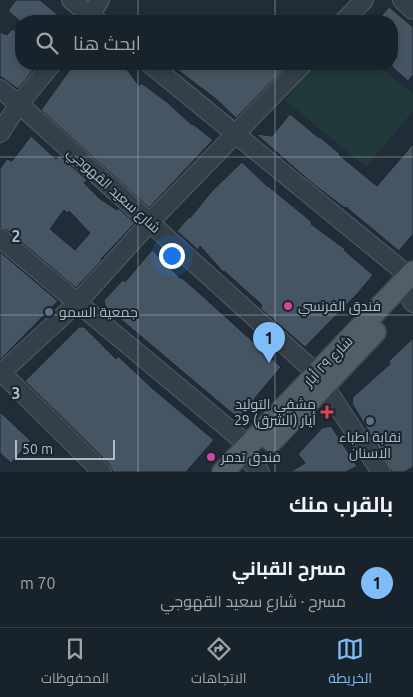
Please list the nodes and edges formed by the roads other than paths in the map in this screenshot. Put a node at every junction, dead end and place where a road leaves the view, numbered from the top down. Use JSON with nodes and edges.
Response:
{"nodes":[{"id":1,"x":71,"y":0,"type":"edge"},
{"id":2,"x":100,"y":0,"type":"edge"},
{"id":3,"x":364,"y":0,"type":"edge"},
{"id":4,"x":402,"y":0,"type":"edge"},
{"id":5,"x":413,"y":10,"type":"edge"},
{"id":6,"x":88,"y":15,"type":"edge"},
{"id":7,"x":94,"y":15,"type":"edge"},
{"id":8,"x":350,"y":15,"type":"edge"},
{"id":9,"x":47,"y":70,"type":"edge"},
{"id":10,"x":157,"y":70,"type":"edge"},
{"id":11,"x":297,"y":70,"type":"edge"},
{"id":12,"x":0,"y":89,"type":"edge"},
{"id":13,"x":19,"y":104,"type":"junction"},
{"id":14,"x":0,"y":133,"type":"edge"},
{"id":15,"x":236,"y":134,"type":"junction"},
{"id":16,"x":150,"y":222,"type":"junction"},
{"id":17,"x":0,"y":238,"type":"edge"},
{"id":18,"x":411,"y":288,"type":"edge"},
{"id":19,"x":78,"y":302,"type":"junction"},
{"id":20,"x":0,"y":372,"type":"edge"},
{"id":21,"x":320,"y":379,"type":"junction"},
{"id":22,"x":251,"y":463,"type":"edge"},
{"id":23,"x":102,"y":472,"type":"edge"},
{"id":24,"x":223,"y":472,"type":"edge"},
{"id":25,"x":381,"y":472,"type":"edge"}],
"edges":[{"from":1,"to":6,"type":"street"},
{"from":2,"to":7,"type":"street"},
{"from":3,"to":8,"type":"street"},
{"from":4,"to":5,"type":"street"},
{"from":9,"to":13,"type":"street"},
{"from":10,"to":15,"type":"street"},
{"from":11,"to":15,"type":"street"},
{"from":12,"to":13,"type":"street","name":"شارع سعيد القهوجي"},
{"from":13,"to":14,"type":"street"},
{"from":13,"to":16,"type":"street","name":"شارع سعيد القهوجي"},
{"from":15,"to":16,"type":"street"},
{"from":15,"to":18,"type":"street"},
{"from":16,"to":19,"type":"street"},
{"from":16,"to":21,"type":"street","name":"شارع سعيد القهوجي"},
{"from":17,"to":19,"type":"street"},
{"from":18,"to":21,"type":"main road","name":"شارع ٢٩ أيار"},
{"from":19,"to":20,"type":"street"},
{"from":19,"to":22,"type":"street"},
{"from":20,"to":23,"type":"street"},
{"from":21,"to":22,"type":"main road","name":"شارع ٢٩ أيار"},
{"from":21,"to":25,"type":"street","name":"شارع سعيد القهوجي"},
{"from":22,"to":24,"type":"main road","name":"شارع ٢٩ أيار"}]}
